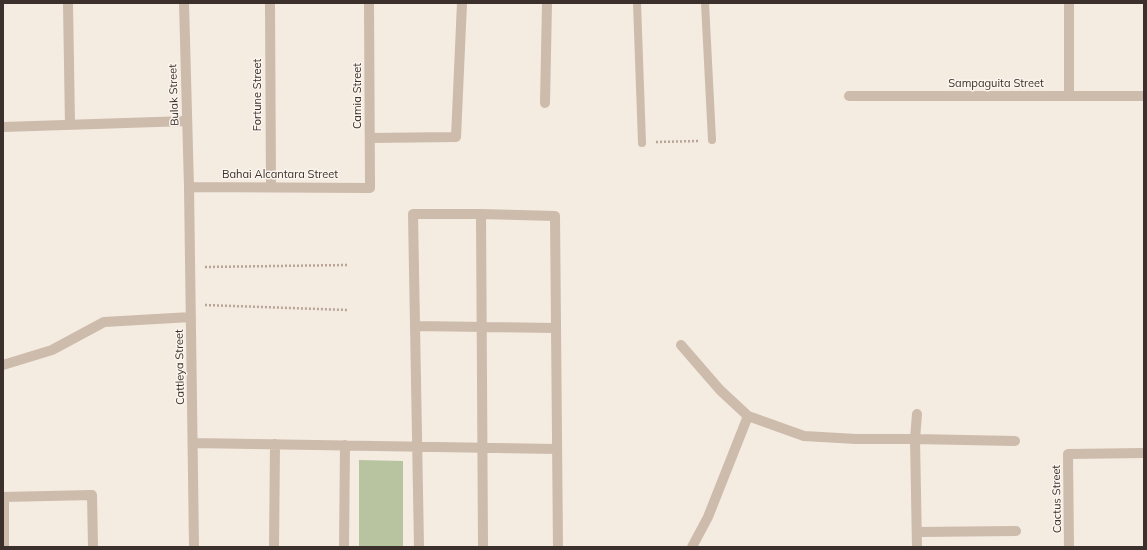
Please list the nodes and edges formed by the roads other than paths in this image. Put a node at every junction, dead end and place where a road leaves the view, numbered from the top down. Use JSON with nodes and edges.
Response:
{"nodes":[{"id":1,"x":68,"y":3,"type":"edge"},
{"id":2,"x":184,"y":3,"type":"edge"},
{"id":3,"x":270,"y":3,"type":"edge"},
{"id":4,"x":369,"y":3,"type":"edge"},
{"id":5,"x":462,"y":3,"type":"edge"},
{"id":6,"x":547,"y":3,"type":"edge"},
{"id":7,"x":637,"y":3,"type":"edge"},
{"id":8,"x":705,"y":3,"type":"edge"},
{"id":9,"x":1069,"y":3,"type":"edge"},
{"id":10,"x":849,"y":96,"type":"dead end"},
{"id":11,"x":1069,"y":96,"type":"junction"},
{"id":12,"x":1144,"y":96,"type":"edge"},
{"id":13,"x":545,"y":103,"type":"dead end"},
{"id":14,"x":187,"y":121,"type":"junction"},
{"id":15,"x":70,"y":125,"type":"junction"},
{"id":16,"x":3,"y":127,"type":"edge"},
{"id":17,"x":370,"y":138,"type":"junction"},
{"id":18,"x":712,"y":140,"type":"road end"},
{"id":19,"x":642,"y":143,"type":"road end"},
{"id":20,"x":189,"y":187,"type":"junction"},
{"id":21,"x":271,"y":187,"type":"junction"},
{"id":22,"x":370,"y":188,"type":"joint"},
{"id":23,"x":481,"y":214,"type":"junction"},
{"id":24,"x":191,"y":317,"type":"junction"},
{"id":25,"x":415,"y":326,"type":"junction"},
{"id":26,"x":482,"y":327,"type":"junction"},
{"id":27,"x":556,"y":328,"type":"junction"},
{"id":28,"x":681,"y":345,"type":"dead end"},
{"id":29,"x":3,"y":365,"type":"edge"},
{"id":30,"x":917,"y":414,"type":"dead end"},
{"id":31,"x":748,"y":416,"type":"junction"},
{"id":32,"x":915,"y":438,"type":"junction"},
{"id":33,"x":1015,"y":442,"type":"dead end"},
{"id":34,"x":193,"y":443,"type":"junction"},
{"id":35,"x":275,"y":444,"type":"junction"},
{"id":36,"x":345,"y":445,"type":"junction"},
{"id":37,"x":417,"y":446,"type":"junction"},
{"id":38,"x":483,"y":448,"type":"junction"},
{"id":39,"x":557,"y":449,"type":"junction"},
{"id":40,"x":1144,"y":453,"type":"edge"},
{"id":41,"x":3,"y":497,"type":"edge"},
{"id":42,"x":1016,"y":531,"type":"dead end"},
{"id":43,"x":917,"y":532,"type":"junction"},
{"id":44,"x":4,"y":547,"type":"edge"},
{"id":45,"x":92,"y":547,"type":"edge"},
{"id":46,"x":194,"y":547,"type":"edge"},
{"id":47,"x":274,"y":547,"type":"edge"},
{"id":48,"x":344,"y":547,"type":"edge"},
{"id":49,"x":419,"y":547,"type":"edge"},
{"id":50,"x":483,"y":547,"type":"edge"},
{"id":51,"x":558,"y":547,"type":"edge"},
{"id":52,"x":692,"y":547,"type":"edge"},
{"id":53,"x":917,"y":547,"type":"edge"},
{"id":54,"x":1069,"y":547,"type":"edge"}],
"edges":[{"from":1,"to":15,"type":"street"},
{"from":2,"to":14,"type":"street","name":"Bulak Street"},
{"from":3,"to":21,"type":"street","name":"Fortune Street"},
{"from":4,"to":17,"type":"street","name":"Camia Street"},
{"from":5,"to":17,"type":"street"},
{"from":6,"to":13,"type":"street"},
{"from":7,"to":19,"type":"lane"},
{"from":8,"to":18,"type":"lane"},
{"from":9,"to":11,"type":"street"},
{"from":10,"to":11,"type":"street","name":"Sampaguita Street"},
{"from":11,"to":12,"type":"street","name":"Sampaguita Street"},
{"from":14,"to":15,"type":"street"},
{"from":14,"to":20,"type":"street","name":"Bulak Street"},
{"from":15,"to":16,"type":"street"},
{"from":17,"to":22,"type":"street","name":"Camia Street"},
{"from":20,"to":21,"type":"street","name":"Bahai Alcantara Street"},
{"from":20,"to":24,"type":"street","name":"Cattleya Street"},
{"from":21,"to":22,"type":"street","name":"Bahai Alcantara Street"},
{"from":23,"to":25,"type":"street"},
{"from":23,"to":26,"type":"street"},
{"from":23,"to":27,"type":"street"},
{"from":24,"to":29,"type":"street"},
{"from":24,"to":34,"type":"street","name":"Cattleya Street"},
{"from":25,"to":26,"type":"street"},
{"from":25,"to":37,"type":"street"},
{"from":26,"to":27,"type":"street"},
{"from":26,"to":38,"type":"street"},
{"from":27,"to":39,"type":"street"},
{"from":28,"to":31,"type":"street"},
{"from":30,"to":32,"type":"street"},
{"from":31,"to":32,"type":"street"},
{"from":31,"to":52,"type":"street"},
{"from":32,"to":33,"type":"street"},
{"from":32,"to":43,"type":"street"},
{"from":34,"to":35,"type":"street"},
{"from":34,"to":46,"type":"street","name":"Cattleya Street"},
{"from":35,"to":36,"type":"street"},
{"from":35,"to":47,"type":"street"},
{"from":36,"to":37,"type":"street"},
{"from":36,"to":48,"type":"street"},
{"from":37,"to":38,"type":"street"},
{"from":37,"to":49,"type":"street"},
{"from":38,"to":39,"type":"street"},
{"from":38,"to":50,"type":"street"},
{"from":39,"to":51,"type":"street"},
{"from":40,"to":54,"type":"street","name":"Cactus Street"},
{"from":41,"to":44,"type":"street"},
{"from":41,"to":45,"type":"street"},
{"from":42,"to":43,"type":"street"},
{"from":43,"to":53,"type":"street"}]}
